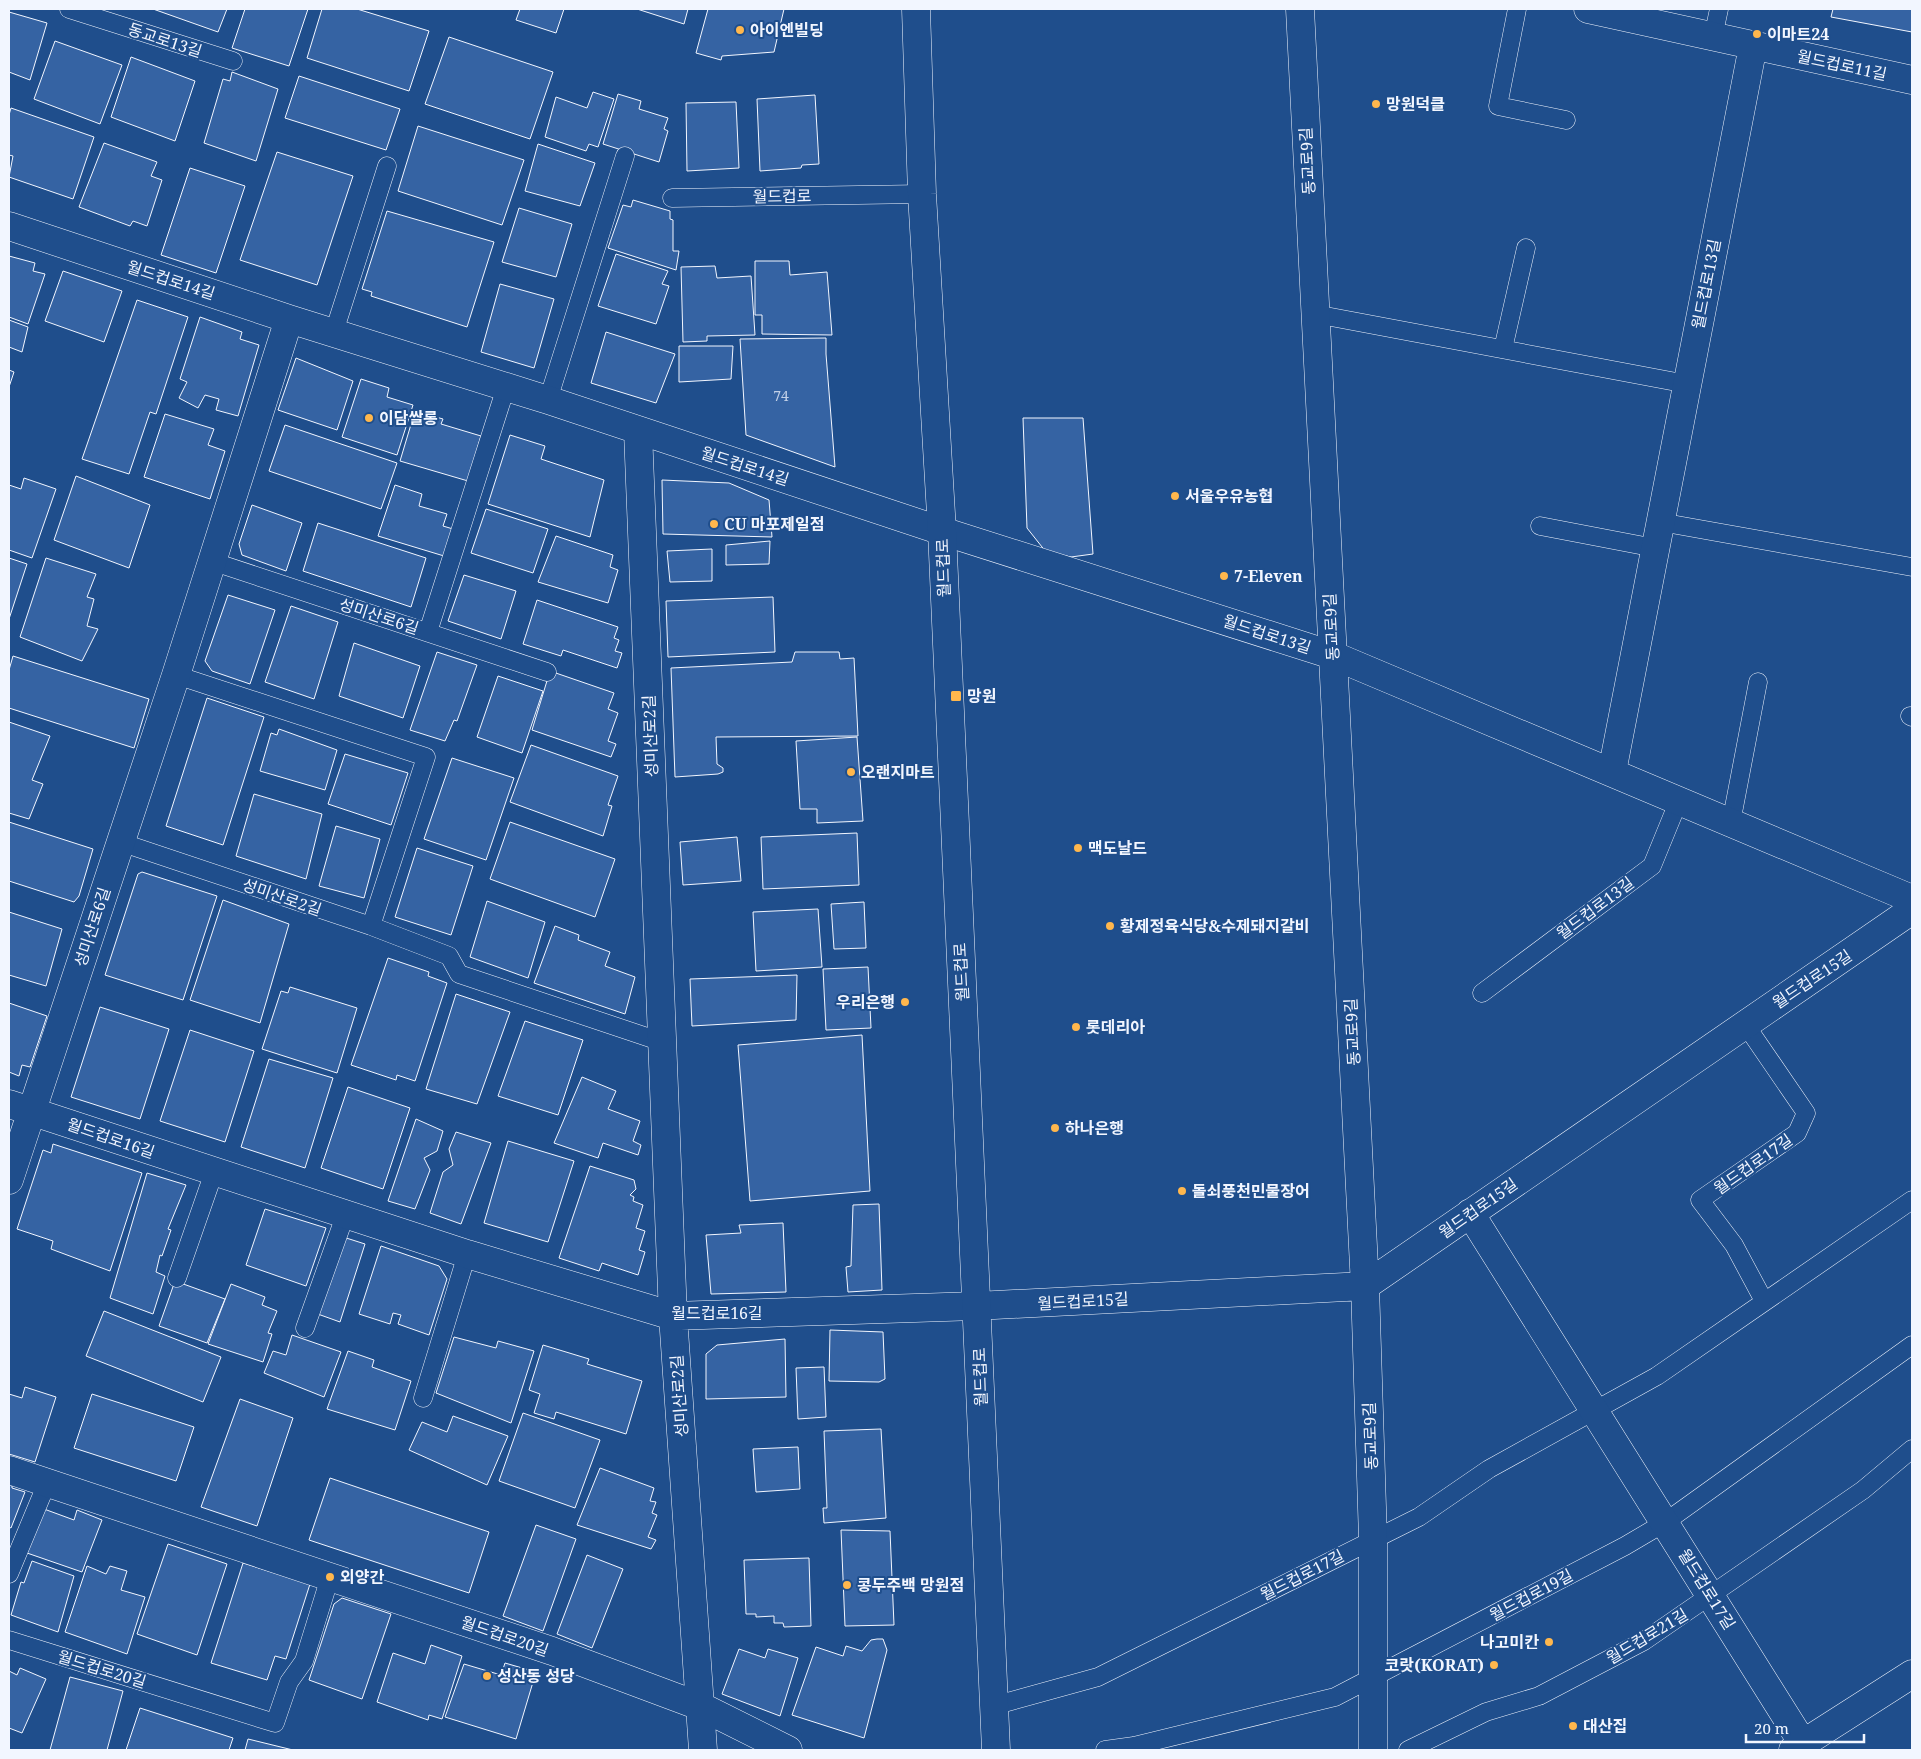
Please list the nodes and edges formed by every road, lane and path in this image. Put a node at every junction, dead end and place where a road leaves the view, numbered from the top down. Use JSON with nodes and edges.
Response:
{"nodes":[{"id":1,"x":69,"y":9,"type":"edge"},
{"id":2,"x":916,"y":9,"type":"edge"},
{"id":3,"x":1300,"y":9,"type":"edge"},
{"id":4,"x":1517,"y":9,"type":"edge"},
{"id":5,"x":1588,"y":9,"type":"edge"},
{"id":6,"x":1719,"y":9,"type":"edge"},
{"id":7,"x":1714,"y":37,"type":"junction"},
{"id":8,"x":1753,"y":46,"type":"junction"},
{"id":9,"x":233,"y":62,"type":"dead end"},
{"id":10,"x":1912,"y":80,"type":"edge"},
{"id":11,"x":1566,"y":120,"type":"dead end"},
{"id":12,"x":625,"y":156,"type":"dead end"},
{"id":13,"x":387,"y":166,"type":"dead end"},
{"id":14,"x":922,"y":194,"type":"junction"},
{"id":15,"x":672,"y":198,"type":"dead end"},
{"id":16,"x":9,"y":226,"type":"edge"},
{"id":17,"x":1526,"y":248,"type":"dead end"},
{"id":18,"x":1315,"y":314,"type":"junction"},
{"id":19,"x":289,"y":319,"type":"junction"},
{"id":20,"x":334,"y":332,"type":"junction"},
{"id":21,"x":1503,"y":349,"type":"junction"},
{"id":22,"x":1687,"y":384,"type":"junction"},
{"id":23,"x":506,"y":387,"type":"junction"},
{"id":24,"x":548,"y":400,"type":"junction"},
{"id":25,"x":638,"y":431,"type":"junction"},
{"id":26,"x":1540,"y":526,"type":"dead end"},
{"id":27,"x":942,"y":531,"type":"junction"},
{"id":28,"x":1657,"y":535,"type":"junction"},
{"id":29,"x":211,"y":561,"type":"junction"},
{"id":30,"x":1912,"y":567,"type":"edge"},
{"id":31,"x":428,"y":632,"type":"junction"},
{"id":32,"x":1332,"y":655,"type":"junction"},
{"id":33,"x":547,"y":672,"type":"dead end"},
{"id":34,"x":176,"y":675,"type":"junction"},
{"id":35,"x":1758,"y":682,"type":"dead end"},
{"id":36,"x":1612,"y":772,"type":"junction"},
{"id":37,"x":1679,"y":800,"type":"junction"},
{"id":38,"x":1731,"y":823,"type":"junction"},
{"id":39,"x":120,"y":842,"type":"junction"},
{"id":40,"x":1912,"y":899,"type":"edge"},
{"id":41,"x":1912,"y":910,"type":"edge"},
{"id":42,"x":371,"y":926,"type":"junction"},
{"id":43,"x":1482,"y":992,"type":"dead end"},
{"id":44,"x":1746,"y":1024,"type":"junction"},
{"id":45,"x":662,"y":1042,"type":"junction"},
{"id":46,"x":20,"y":1107,"type":"edge"},
{"id":47,"x":214,"y":1172,"type":"junction"},
{"id":48,"x":9,"y":1180,"type":"edge"},
{"id":49,"x":1912,"y":1200,"type":"edge"},
{"id":50,"x":346,"y":1213,"type":"junction"},
{"id":51,"x":1470,"y":1213,"type":"junction"},
{"id":52,"x":467,"y":1254,"type":"junction"},
{"id":53,"x":178,"y":1278,"type":"dead end"},
{"id":54,"x":1365,"y":1286,"type":"junction"},
{"id":55,"x":1764,"y":1301,"type":"junction"},
{"id":56,"x":976,"y":1306,"type":"junction"},
{"id":57,"x":673,"y":1316,"type":"junction"},
{"id":58,"x":305,"y":1328,"type":"dead end"},
{"id":59,"x":1912,"y":1345,"type":"edge"},
{"id":60,"x":423,"y":1398,"type":"dead end"},
{"id":61,"x":1594,"y":1410,"type":"junction"},
{"id":62,"x":1912,"y":1449,"type":"edge"},
{"id":63,"x":9,"y":1470,"type":"edge"},
{"id":64,"x":47,"y":1483,"type":"junction"},
{"id":65,"x":1664,"y":1523,"type":"junction"},
{"id":66,"x":1373,"y":1539,"type":"junction"},
{"id":67,"x":9,"y":1574,"type":"edge"},
{"id":68,"x":330,"y":1577,"type":"junction"},
{"id":69,"x":1712,"y":1596,"type":"junction"},
{"id":70,"x":9,"y":1640,"type":"edge"},
{"id":71,"x":1912,"y":1674,"type":"edge"},
{"id":72,"x":1373,"y":1678,"type":"junction"},
{"id":73,"x":993,"y":1706,"type":"junction"},
{"id":74,"x":702,"y":1707,"type":"junction"},
{"id":75,"x":1801,"y":1748,"type":"edge"},
{"id":76,"x":703,"y":1750,"type":"edge"},
{"id":77,"x":788,"y":1750,"type":"edge"},
{"id":78,"x":996,"y":1750,"type":"edge"},
{"id":79,"x":1105,"y":1750,"type":"edge"},
{"id":80,"x":1373,"y":1750,"type":"edge"},
{"id":81,"x":1408,"y":1750,"type":"edge"}],
"edges":[{"from":1,"to":9,"type":"lane","name":"동교로13길"},
{"from":2,"to":14,"type":"street","name":"월드컵로"},
{"from":3,"to":18,"type":"street","name":"동교로9길"},
{"from":4,"to":11,"type":"lane"},
{"from":5,"to":7,"type":"street","name":"월드컵로11길"},
{"from":6,"to":7,"type":"lane"},
{"from":7,"to":8,"type":"street","name":"월드컵로11길"},
{"from":8,"to":10,"type":"street","name":"월드컵로11길"},
{"from":8,"to":22,"type":"street","name":"월드컵로13길"},
{"from":12,"to":24,"type":"lane"},
{"from":13,"to":20,"type":"lane"},
{"from":14,"to":15,"type":"lane","name":"월드컵로"},
{"from":14,"to":27,"type":"street","name":"월드컵로"},
{"from":16,"to":19,"type":"street","name":"월드컵로14길"},
{"from":17,"to":21,"type":"lane"},
{"from":18,"to":21,"type":"lane"},
{"from":18,"to":32,"type":"street","name":"동교로9길"},
{"from":19,"to":20,"type":"street","name":"월드컵로14길"},
{"from":19,"to":29,"type":"street","name":"성미산로6길"},
{"from":20,"to":23,"type":"street","name":"월드컵로14길"},
{"from":21,"to":22,"type":"lane"},
{"from":22,"to":28,"type":"street","name":"월드컵로13길"},
{"from":23,"to":24,"type":"street","name":"월드컵로14길"},
{"from":23,"to":31,"type":"lane"},
{"from":24,"to":25,"type":"street","name":"월드컵로14길"},
{"from":25,"to":27,"type":"street","name":"월드컵로14길"},
{"from":25,"to":45,"type":"street","name":"성미산로2길"},
{"from":26,"to":28,"type":"lane"},
{"from":27,"to":32,"type":"street","name":"월드컵로13길"},
{"from":27,"to":56,"type":"street","name":"월드컵로"},
{"from":28,"to":30,"type":"lane"},
{"from":28,"to":36,"type":"street","name":"월드컵로13길"},
{"from":29,"to":31,"type":"lane","name":"성미산로6길"},
{"from":29,"to":34,"type":"street","name":"성미산로6길"},
{"from":31,"to":33,"type":"lane","name":"성미산로6길"},
{"from":32,"to":36,"type":"street","name":"월드컵로13길"},
{"from":32,"to":54,"type":"street","name":"동교로9길"},
{"from":34,"to":39,"type":"street","name":"성미산로6길"},
{"from":34,"to":42,"type":"lane"},
{"from":35,"to":38,"type":"lane"},
{"from":36,"to":37,"type":"street","name":"월드컵로13길"},
{"from":37,"to":38,"type":"street","name":"월드컵로13길"},
{"from":37,"to":43,"type":"lane","name":"월드컵로13길"},
{"from":38,"to":40,"type":"street","name":"월드컵로13길"},
{"from":39,"to":42,"type":"lane","name":"성미산로2길"},
{"from":39,"to":46,"type":"street","name":"성미산로6길"},
{"from":41,"to":44,"type":"street","name":"월드컵로15길"},
{"from":42,"to":45,"type":"lane","name":"성미산로2길"},
{"from":44,"to":51,"type":"street","name":"월드컵로15길"},
{"from":44,"to":55,"type":"lane","name":"월드컵로17길"},
{"from":45,"to":57,"type":"street","name":"성미산로2길"},
{"from":46,"to":47,"type":"street","name":"월드컵로16길"},
{"from":46,"to":48,"type":"street","name":"성미산로6길"},
{"from":47,"to":50,"type":"street","name":"월드컵로16길"},
{"from":47,"to":53,"type":"lane"},
{"from":49,"to":55,"type":"lane","name":"월드컵로17길"},
{"from":50,"to":52,"type":"street","name":"월드컵로16길"},
{"from":50,"to":58,"type":"lane"},
{"from":51,"to":54,"type":"street","name":"월드컵로15길"},
{"from":51,"to":61,"type":"street","name":"월드컵로17길"},
{"from":52,"to":57,"type":"street","name":"월드컵로16길"},
{"from":52,"to":60,"type":"lane"},
{"from":54,"to":56,"type":"street","name":"월드컵로15길"},
{"from":54,"to":66,"type":"street","name":"동교로9길"},
{"from":55,"to":61,"type":"lane","name":"월드컵로17길"},
{"from":56,"to":57,"type":"street","name":"월드컵로16길"},
{"from":56,"to":73,"type":"street","name":"월드컵로"},
{"from":57,"to":74,"type":"street","name":"성미산로2길"},
{"from":59,"to":65,"type":"lane","name":"월드컵로19길"},
{"from":61,"to":65,"type":"street","name":"월드컵로17길"},
{"from":61,"to":66,"type":"lane","name":"월드컵로17길"},
{"from":62,"to":69,"type":"lane","name":"월드컵로21길"},
{"from":63,"to":64,"type":"street","name":"월드컵로20길"},
{"from":64,"to":67,"type":"lane"},
{"from":64,"to":68,"type":"street","name":"월드컵로20길"},
{"from":65,"to":69,"type":"street","name":"월드컵로17길"},
{"from":65,"to":72,"type":"lane","name":"월드컵로19길"},
{"from":66,"to":72,"type":"street","name":"동교로9길"},
{"from":66,"to":73,"type":"lane","name":"월드컵로17길"},
{"from":68,"to":70,"type":"lane","name":"월드컵로20길"},
{"from":68,"to":74,"type":"street","name":"월드컵로20길"},
{"from":69,"to":75,"type":"street","name":"월드컵로17길"},
{"from":69,"to":81,"type":"lane","name":"월드컵로21길"},
{"from":71,"to":75,"type":"street"},
{"from":72,"to":79,"type":"lane","name":"월드컵로19길"},
{"from":72,"to":80,"type":"street","name":"동교로9길"},
{"from":73,"to":78,"type":"street","name":"월드컵로"},
{"from":74,"to":76,"type":"street","name":"성미산로2길"},
{"from":74,"to":77,"type":"street","name":"월드컵로20길"}]}
